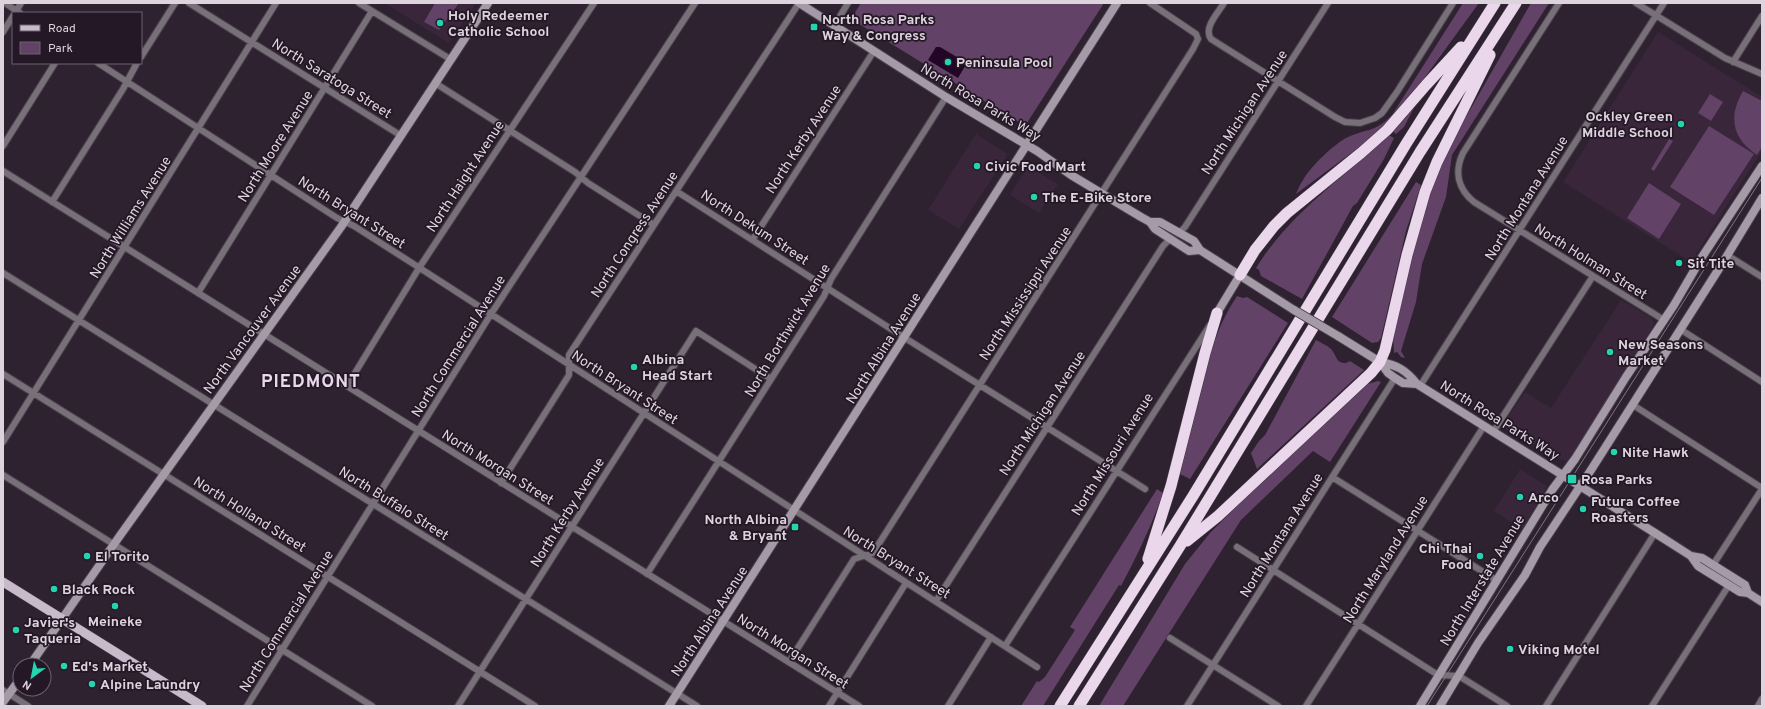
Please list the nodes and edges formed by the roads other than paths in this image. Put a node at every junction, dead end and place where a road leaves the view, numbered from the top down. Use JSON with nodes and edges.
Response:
{"nodes":[{"id":1,"x":5,"y":3,"type":"edge"},
{"id":2,"x":21,"y":3,"type":"edge"},
{"id":3,"x":175,"y":3,"type":"edge"},
{"id":4,"x":189,"y":3,"type":"edge"},
{"id":5,"x":276,"y":3,"type":"edge"},
{"id":6,"x":359,"y":3,"type":"edge"},
{"id":7,"x":488,"y":3,"type":"edge"},
{"id":8,"x":594,"y":3,"type":"edge"},
{"id":9,"x":695,"y":3,"type":"edge"},
{"id":10,"x":799,"y":3,"type":"edge"},
{"id":11,"x":848,"y":3,"type":"edge"},
{"id":12,"x":1117,"y":3,"type":"edge"},
{"id":13,"x":1150,"y":3,"type":"edge"},
{"id":14,"x":1224,"y":3,"type":"edge"},
{"id":15,"x":1328,"y":3,"type":"edge"},
{"id":16,"x":1453,"y":3,"type":"edge"},
{"id":17,"x":1495,"y":3,"type":"edge"},
{"id":18,"x":1558,"y":3,"type":"edge"},
{"id":19,"x":1636,"y":3,"type":"edge"},
{"id":20,"x":1664,"y":3,"type":"edge"},
{"id":21,"x":1514,"y":6,"type":"edge"},
{"id":22,"x":372,"y":11,"type":"junction"},
{"id":23,"x":15,"y":12,"type":"edge"},
{"id":24,"x":16,"y":12,"type":"edge"},
{"id":25,"x":1656,"y":15,"type":"junction"},
{"id":26,"x":1762,"y":16,"type":"edge"},
{"id":27,"x":12,"y":19,"type":"edge"},
{"id":28,"x":834,"y":26,"type":"junction"},
{"id":29,"x":1478,"y":29,"type":"junction"},
{"id":30,"x":3,"y":32,"type":"edge"},
{"id":31,"x":251,"y":42,"type":"junction"},
{"id":32,"x":874,"y":51,"type":"junction"},
{"id":33,"x":142,"y":55,"type":"edge"},
{"id":34,"x":450,"y":59,"type":"junction"},
{"id":35,"x":1733,"y":62,"type":"junction"},
{"id":36,"x":54,"y":64,"type":"edge"},
{"id":37,"x":100,"y":64,"type":"edge"},
{"id":38,"x":136,"y":64,"type":"edge"},
{"id":39,"x":1762,"y":74,"type":"edge"},
{"id":40,"x":127,"y":82,"type":"junction"},
{"id":41,"x":1278,"y":82,"type":"junction"},
{"id":42,"x":435,"y":83,"type":"junction"},
{"id":43,"x":325,"y":88,"type":"junction"},
{"id":44,"x":946,"y":97,"type":"junction"},
{"id":45,"x":198,"y":129,"type":"junction"},
{"id":46,"x":509,"y":131,"type":"junction"},
{"id":47,"x":400,"y":135,"type":"junction"},
{"id":48,"x":1027,"y":145,"type":"junction"},
{"id":49,"x":3,"y":146,"type":"edge"},
{"id":50,"x":1762,"y":166,"type":"edge"},
{"id":51,"x":3,"y":171,"type":"edge"},
{"id":52,"x":270,"y":175,"type":"junction"},
{"id":53,"x":581,"y":177,"type":"junction"},
{"id":54,"x":676,"y":191,"type":"junction"},
{"id":55,"x":1102,"y":194,"type":"junction"},
{"id":56,"x":1762,"y":198,"type":"edge"},
{"id":57,"x":52,"y":202,"type":"junction"},
{"id":58,"x":344,"y":221,"type":"junction"},
{"id":59,"x":1150,"y":222,"type":"junction"},
{"id":60,"x":654,"y":225,"type":"junction"},
{"id":61,"x":1520,"y":231,"type":"junction"},
{"id":62,"x":1179,"y":233,"type":"junction"},
{"id":63,"x":753,"y":239,"type":"junction"},
{"id":64,"x":1170,"y":239,"type":"junction"},
{"id":65,"x":125,"y":247,"type":"junction"},
{"id":66,"x":1200,"y":250,"type":"junction"},
{"id":67,"x":1727,"y":255,"type":"junction"},
{"id":68,"x":419,"y":268,"type":"junction"},
{"id":69,"x":3,"y":273,"type":"edge"},
{"id":70,"x":1240,"y":275,"type":"junction"},
{"id":71,"x":1593,"y":276,"type":"junction"},
{"id":72,"x":1762,"y":277,"type":"edge"},
{"id":73,"x":828,"y":288,"type":"junction"},
{"id":74,"x":198,"y":293,"type":"junction"},
{"id":75,"x":1217,"y":313,"type":"junction"},
{"id":76,"x":491,"y":314,"type":"junction"},
{"id":77,"x":1664,"y":320,"type":"junction"},
{"id":78,"x":79,"y":321,"type":"junction"},
{"id":79,"x":1680,"y":329,"type":"junction"},
{"id":80,"x":264,"y":334,"type":"junction"},
{"id":81,"x":904,"y":338,"type":"junction"},
{"id":82,"x":1380,"y":362,"type":"junction"},
{"id":83,"x":569,"y":365,"type":"junction"},
{"id":84,"x":3,"y":374,"type":"edge"},
{"id":85,"x":1395,"y":378,"type":"junction"},
{"id":86,"x":771,"y":379,"type":"junction"},
{"id":87,"x":1762,"y":382,"type":"edge"},
{"id":88,"x":980,"y":385,"type":"junction"},
{"id":89,"x":1418,"y":385,"type":"junction"},
{"id":90,"x":347,"y":386,"type":"junction"},
{"id":91,"x":34,"y":393,"type":"junction"},
{"id":92,"x":214,"y":405,"type":"junction"},
{"id":93,"x":1633,"y":405,"type":"junction"},
{"id":94,"x":644,"y":414,"type":"junction"},
{"id":95,"x":1484,"y":426,"type":"junction"},
{"id":96,"x":1048,"y":427,"type":"junction"},
{"id":97,"x":418,"y":431,"type":"junction"},
{"id":98,"x":1493,"y":432,"type":"junction"},
{"id":99,"x":3,"y":442,"type":"edge"},
{"id":100,"x":719,"y":462,"type":"junction"},
{"id":101,"x":1116,"y":471,"type":"junction"},
{"id":102,"x":164,"y":474,"type":"junction"},
{"id":103,"x":3,"y":475,"type":"edge"},
{"id":104,"x":1564,"y":475,"type":"junction"},
{"id":105,"x":1332,"y":477,"type":"junction"},
{"id":106,"x":501,"y":482,"type":"junction"},
{"id":107,"x":1580,"y":485,"type":"junction"},
{"id":108,"x":1145,"y":489,"type":"dead end"},
{"id":109,"x":1762,"y":489,"type":"edge"},
{"id":110,"x":373,"y":504,"type":"junction"},
{"id":111,"x":794,"y":510,"type":"junction"},
{"id":112,"x":572,"y":527,"type":"junction"},
{"id":113,"x":1417,"y":530,"type":"junction"},
{"id":114,"x":1656,"y":533,"type":"junction"},
{"id":115,"x":114,"y":545,"type":"junction"},
{"id":116,"x":1180,"y":546,"type":"junction"},
{"id":117,"x":1237,"y":547,"type":"dead end"},
{"id":118,"x":865,"y":556,"type":"junction"},
{"id":119,"x":1691,"y":556,"type":"junction"},
{"id":120,"x":1713,"y":565,"type":"junction"},
{"id":121,"x":1273,"y":570,"type":"junction"},
{"id":122,"x":1144,"y":572,"type":"junction"},
{"id":123,"x":647,"y":574,"type":"junction"},
{"id":124,"x":327,"y":577,"type":"junction"},
{"id":125,"x":1496,"y":580,"type":"junction"},
{"id":126,"x":3,"y":582,"type":"edge"},
{"id":127,"x":906,"y":583,"type":"junction"},
{"id":128,"x":1729,"y":585,"type":"junction"},
{"id":129,"x":1748,"y":593,"type":"junction"},
{"id":130,"x":526,"y":600,"type":"junction"},
{"id":131,"x":936,"y":601,"type":"junction"},
{"id":132,"x":1762,"y":602,"type":"edge"},
{"id":133,"x":62,"y":619,"type":"junction"},
{"id":134,"x":724,"y":622,"type":"junction"},
{"id":135,"x":1358,"y":624,"type":"junction"},
{"id":136,"x":991,"y":637,"type":"junction"},
{"id":137,"x":1170,"y":638,"type":"dead end"},
{"id":138,"x":1005,"y":646,"type":"junction"},
{"id":139,"x":282,"y":650,"type":"junction"},
{"id":140,"x":36,"y":657,"type":"edge"},
{"id":141,"x":789,"y":662,"type":"junction"},
{"id":142,"x":1213,"y":665,"type":"junction"},
{"id":143,"x":1037,"y":667,"type":"dead end"},
{"id":144,"x":480,"y":672,"type":"junction"},
{"id":145,"x":1438,"y":675,"type":"junction"},
{"id":146,"x":1459,"y":676,"type":"junction"},
{"id":147,"x":6,"y":692,"type":"edge"},
{"id":148,"x":838,"y":693,"type":"junction"},
{"id":149,"x":677,"y":694,"type":"junction"},
{"id":150,"x":1762,"y":699,"type":"edge"},
{"id":151,"x":3,"y":702,"type":"edge"},
{"id":152,"x":28,"y":706,"type":"edge"},
{"id":153,"x":202,"y":706,"type":"edge"},
{"id":154,"x":247,"y":706,"type":"edge"},
{"id":155,"x":372,"y":706,"type":"edge"},
{"id":156,"x":458,"y":706,"type":"edge"},
{"id":157,"x":534,"y":706,"type":"edge"},
{"id":158,"x":669,"y":706,"type":"edge"},
{"id":159,"x":697,"y":706,"type":"edge"},
{"id":160,"x":829,"y":706,"type":"edge"},
{"id":161,"x":859,"y":706,"type":"edge"},
{"id":162,"x":948,"y":706,"type":"edge"},
{"id":163,"x":1060,"y":706,"type":"edge"},
{"id":164,"x":1079,"y":706,"type":"edge"},
{"id":165,"x":1187,"y":706,"type":"edge"},
{"id":166,"x":1278,"y":706,"type":"edge"},
{"id":167,"x":1306,"y":706,"type":"edge"},
{"id":168,"x":1420,"y":706,"type":"edge"},
{"id":169,"x":1440,"y":706,"type":"edge"},
{"id":170,"x":1507,"y":706,"type":"edge"},
{"id":171,"x":1546,"y":706,"type":"edge"},
{"id":172,"x":1652,"y":706,"type":"edge"},
{"id":173,"x":1758,"y":706,"type":"edge"}],
"edges":[{"from":1,"to":23,"type":"street"},
{"from":2,"to":24,"type":"street"},
{"from":3,"to":33,"type":"street"},
{"from":4,"to":31,"type":"street","name":"North Saratoga Street"},
{"from":5,"to":31,"type":"street","name":"North Williams Avenue"},
{"from":6,"to":22,"type":"street"},
{"from":7,"to":34,"type":"street","name":"North Vancouver Avenue"},
{"from":8,"to":46,"type":"street","name":"North Haight Avenue"},
{"from":9,"to":53,"type":"street","name":"North Commercial Avenue"},
{"from":10,"to":28,"type":"street","name":"North Rosa Parks Way"},
{"from":10,"to":54,"type":"street","name":"North Congress Avenue"},
{"from":11,"to":28,"type":"street"},
{"from":12,"to":48,"type":"street","name":"North Albina Avenue"},
{"from":13,"to":55,"type":"street","name":"North Mississippi Avenue"},
{"from":14,"to":41,"type":"street"},
{"from":15,"to":41,"type":"street","name":"North Michigan Avenue"},
{"from":16,"to":41,"type":"street"},
{"from":17,"to":29,"type":"highway"},
{"from":18,"to":61,"type":"street","name":"North Holman Street"},
{"from":19,"to":25,"type":"street"},
{"from":20,"to":25,"type":"street","name":"North Montana Avenue"},
{"from":21,"to":82,"type":"highway"},
{"from":21,"to":116,"type":"highway"},
{"from":22,"to":34,"type":"street"},
{"from":22,"to":43,"type":"street","name":"North Moore Avenue"},
{"from":25,"to":35,"type":"street"},
{"from":25,"to":61,"type":"street","name":"North Montana Avenue"},
{"from":26,"to":35,"type":"street"},
{"from":27,"to":30,"type":"street"},
{"from":28,"to":32,"type":"street","name":"North Rosa Parks Way"},
{"from":29,"to":70,"type":"highway"},
{"from":29,"to":122,"type":"highway"},
{"from":31,"to":43,"type":"street","name":"North Saratoga Street"},
{"from":31,"to":45,"type":"street","name":"North Williams Avenue"},
{"from":32,"to":44,"type":"street","name":"North Rosa Parks Way"},
{"from":32,"to":63,"type":"street","name":"North Kerby Avenue"},
{"from":34,"to":42,"type":"street","name":"North Vancouver Avenue"},
{"from":35,"to":39,"type":"street"},
{"from":36,"to":49,"type":"street"},
{"from":37,"to":40,"type":"street","name":"North Bryant Street"},
{"from":38,"to":40,"type":"street"},
{"from":40,"to":45,"type":"street","name":"North Bryant Street"},
{"from":40,"to":57,"type":"street"},
{"from":41,"to":62,"type":"street","name":"North Michigan Avenue"},
{"from":42,"to":46,"type":"street"},
{"from":42,"to":47,"type":"street","name":"North Vancouver Avenue"},
{"from":43,"to":47,"type":"street","name":"North Saratoga Street"},
{"from":43,"to":52,"type":"street","name":"North Moore Avenue"},
{"from":44,"to":48,"type":"street","name":"North Rosa Parks Way"},
{"from":44,"to":73,"type":"street","name":"North Borthwick Avenue"},
{"from":45,"to":52,"type":"street","name":"North Bryant Street"},
{"from":45,"to":65,"type":"street","name":"North Williams Avenue"},
{"from":46,"to":53,"type":"street"},
{"from":46,"to":68,"type":"street","name":"North Haight Avenue"},
{"from":47,"to":58,"type":"street","name":"North Vancouver Avenue"},
{"from":48,"to":55,"type":"street","name":"North Rosa Parks Way"},
{"from":48,"to":81,"type":"street","name":"North Albina Avenue"},
{"from":50,"to":77,"type":"street","name":"North Interstate Avenue"},
{"from":51,"to":57,"type":"street","name":"North Morgan Street"},
{"from":52,"to":58,"type":"street","name":"North Bryant Street"},
{"from":52,"to":74,"type":"street","name":"North Moore Avenue"},
{"from":53,"to":60,"type":"street"},
{"from":53,"to":76,"type":"street","name":"North Commercial Avenue"},
{"from":54,"to":60,"type":"street","name":"North Congress Avenue"},
{"from":54,"to":63,"type":"street","name":"North Dekum Street"},
{"from":55,"to":59,"type":"street","name":"North Rosa Parks Way"},
{"from":55,"to":88,"type":"street","name":"North Mississippi Avenue"},
{"from":56,"to":67,"type":"street","name":"North Interstate Avenue"},
{"from":57,"to":65,"type":"street","name":"North Morgan Street"},
{"from":58,"to":68,"type":"street","name":"North Bryant Street"},
{"from":58,"to":80,"type":"street","name":"North Vancouver Avenue"},
{"from":59,"to":62,"type":"street","name":"North Rosa Parks Way"},
{"from":59,"to":64,"type":"street","name":"North Rosa Parks Way"},
{"from":60,"to":83,"type":"street","name":"North Congress Avenue"},
{"from":61,"to":71,"type":"street","name":"North Holman Street"},
{"from":61,"to":89,"type":"street","name":"North Montana Avenue"},
{"from":62,"to":66,"type":"street","name":"North Rosa Parks Way"},
{"from":63,"to":73,"type":"street","name":"North Dekum Street"},
{"from":64,"to":66,"type":"street","name":"North Rosa Parks Way"},
{"from":64,"to":96,"type":"street","name":"North Michigan Avenue"},
{"from":65,"to":74,"type":"street","name":"North Morgan Street"},
{"from":65,"to":78,"type":"street","name":"North Williams Avenue"},
{"from":66,"to":70,"type":"street","name":"North Rosa Parks Way"},
{"from":67,"to":72,"type":"street"},
{"from":67,"to":79,"type":"street","name":"North Interstate Avenue"},
{"from":68,"to":76,"type":"street","name":"North Bryant Street"},
{"from":68,"to":90,"type":"street","name":"North Haight Avenue"},
{"from":69,"to":78,"type":"street","name":"North Buffalo Street"},
{"from":70,"to":75,"type":"street","name":"North Missouri Avenue"},
{"from":70,"to":82,"type":"street","name":"North Rosa Parks Way","bridge":true},
{"from":71,"to":77,"type":"street","name":"North Holman Street"},
{"from":71,"to":98,"type":"street"},
{"from":73,"to":81,"type":"street","name":"North Dekum Street"},
{"from":73,"to":86,"type":"street","name":"North Borthwick Avenue"},
{"from":74,"to":80,"type":"street","name":"North Morgan Street"},
{"from":75,"to":101,"type":"street","name":"North Missouri Avenue"},
{"from":75,"to":122,"type":"highway"},
{"from":76,"to":83,"type":"street","name":"North Bryant Street"},
{"from":76,"to":97,"type":"street","name":"North Commercial Avenue"},
{"from":77,"to":104,"type":"street","name":"North Interstate Avenue"},
{"from":78,"to":91,"type":"street","name":"North Williams Avenue"},
{"from":78,"to":92,"type":"street","name":"North Buffalo Street"},
{"from":79,"to":87,"type":"street"},
{"from":79,"to":93,"type":"street","name":"North Interstate Avenue"},
{"from":80,"to":90,"type":"street","name":"North Morgan Street"},
{"from":80,"to":92,"type":"street","name":"North Vancouver Avenue"},
{"from":81,"to":88,"type":"street","name":"North Dekum Street"},
{"from":81,"to":111,"type":"street","name":"North Albina Avenue"},
{"from":82,"to":85,"type":"street","name":"North Rosa Parks Way"},
{"from":82,"to":89,"type":"street","name":"North Rosa Parks Way"},
{"from":82,"to":116,"type":"highway"},
{"from":83,"to":94,"type":"street","name":"North Bryant Street"},
{"from":83,"to":106,"type":"street","name":"North Congress Avenue"},
{"from":84,"to":91,"type":"street","name":"North Holland Street"},
{"from":85,"to":89,"type":"street","name":"North Rosa Parks Way"},
{"from":85,"to":105,"type":"street","name":"North Montana Avenue"},
{"from":86,"to":94,"type":"street","name":"North Kerby Avenue"},
{"from":86,"to":100,"type":"street","name":"North Borthwick Avenue"},
{"from":88,"to":96,"type":"street","name":"North Dekum Street"},
{"from":88,"to":118,"type":"street","name":"North Mississippi Avenue"},
{"from":89,"to":95,"type":"street","name":"North Rosa Parks Way"},
{"from":90,"to":97,"type":"street","name":"North Morgan Street"},
{"from":91,"to":99,"type":"street","name":"North Williams Avenue"},
{"from":91,"to":102,"type":"street","name":"North Holland Street"},
{"from":92,"to":102,"type":"street","name":"North Vancouver Avenue"},
{"from":92,"to":110,"type":"street","name":"North Buffalo Street"},
{"from":93,"to":107,"type":"street","name":"North Interstate Avenue"},
{"from":93,"to":109,"type":"street"},
{"from":94,"to":100,"type":"street","name":"North Bryant Street"},
{"from":94,"to":112,"type":"street","name":"North Kerby Avenue"},
{"from":95,"to":98,"type":"street","name":"North Rosa Parks Way"},
{"from":95,"to":113,"type":"street","name":"North Maryland Avenue"},
{"from":96,"to":101,"type":"street","name":"North Dekum Street"},
{"from":96,"to":131,"type":"street","name":"North Michigan Avenue"},
{"from":97,"to":106,"type":"street","name":"North Morgan Street"},
{"from":97,"to":110,"type":"street","name":"North Commercial Avenue"},
{"from":98,"to":104,"type":"street","name":"North Rosa Parks Way"},
{"from":100,"to":111,"type":"street","name":"North Bryant Street"},
{"from":100,"to":123,"type":"street","name":"North Borthwick Avenue"},
{"from":101,"to":108,"type":"street","name":"North Dekum Street"},
{"from":101,"to":138,"type":"street","name":"North Missouri Avenue"},
{"from":102,"to":115,"type":"street","name":"North Vancouver Avenue"},
{"from":102,"to":124,"type":"street","name":"North Holland Street"},
{"from":103,"to":115,"type":"street"},
{"from":104,"to":107,"type":"street","name":"North Rosa Parks Way"},
{"from":104,"to":125,"type":"street","name":"North Interstate Avenue"},
{"from":105,"to":113,"type":"street"},
{"from":105,"to":121,"type":"street","name":"North Montana Avenue"},
{"from":106,"to":112,"type":"street","name":"North Morgan Street"},
{"from":107,"to":114,"type":"street","name":"North Rosa Parks Way"},
{"from":107,"to":146,"type":"street","name":"North Interstate Avenue"},
{"from":109,"to":120,"type":"street"},
{"from":110,"to":124,"type":"street","name":"North Commercial Avenue"},
{"from":110,"to":130,"type":"street","name":"North Buffalo Street"},
{"from":111,"to":118,"type":"street","name":"North Bryant Street"},
{"from":111,"to":134,"type":"street","name":"North Albina Avenue"},
{"from":112,"to":123,"type":"street","name":"North Morgan Street"},
{"from":112,"to":130,"type":"street","name":"North Kerby Avenue"},
{"from":113,"to":125,"type":"street"},
{"from":113,"to":135,"type":"street","name":"North Maryland Avenue"},
{"from":114,"to":119,"type":"street","name":"North Rosa Parks Way"},
{"from":114,"to":171,"type":"street"},
{"from":115,"to":133,"type":"street","name":"North Vancouver Avenue"},
{"from":115,"to":139,"type":"street"},
{"from":116,"to":164,"type":"highway"},
{"from":117,"to":121,"type":"street"},
{"from":118,"to":127,"type":"street","name":"North Bryant Street"},
{"from":118,"to":141,"type":"street","name":"North Mississippi Avenue"},
{"from":119,"to":120,"type":"street","name":"North Rosa Parks Way"},
{"from":119,"to":128,"type":"street","name":"North Rosa Parks Way"},
{"from":120,"to":129,"type":"street","name":"North Rosa Parks Way"},
{"from":121,"to":135,"type":"street"},
{"from":121,"to":142,"type":"street","name":"North Montana Avenue"},
{"from":122,"to":163,"type":"highway"},
{"from":123,"to":134,"type":"street","name":"North Morgan Street"},
{"from":124,"to":139,"type":"street","name":"North Commercial Avenue"},
{"from":124,"to":144,"type":"street","name":"North Holland Street"},
{"from":125,"to":145,"type":"street","name":"North Interstate Avenue"},
{"from":126,"to":133,"type":"main road"},
{"from":127,"to":131,"type":"street","name":"North Bryant Street"},
{"from":127,"to":148,"type":"street"},
{"from":128,"to":129,"type":"street","name":"North Rosa Parks Way"},
{"from":128,"to":172,"type":"street"},
{"from":129,"to":132,"type":"street","name":"North Rosa Parks Way"},
{"from":130,"to":144,"type":"street","name":"North Kerby Avenue"},
{"from":130,"to":149,"type":"street","name":"North Buffalo Street"},
{"from":131,"to":136,"type":"street","name":"North Bryant Street"},
{"from":133,"to":140,"type":"street","name":"North Vancouver Avenue"},
{"from":133,"to":153,"type":"main road"},
{"from":134,"to":141,"type":"street","name":"North Morgan Street"},
{"from":134,"to":149,"type":"street","name":"North Albina Avenue"},
{"from":135,"to":145,"type":"street"},
{"from":135,"to":167,"type":"street","name":"North Maryland Avenue"},
{"from":136,"to":138,"type":"street","name":"North Bryant Street"},
{"from":136,"to":162,"type":"street"},
{"from":137,"to":142,"type":"street"},
{"from":138,"to":143,"type":"street","name":"North Bryant Street"},
{"from":139,"to":154,"type":"street","name":"North Commercial Avenue"},
{"from":139,"to":155,"type":"street"},
{"from":141,"to":148,"type":"street","name":"North Morgan Street"},
{"from":142,"to":165,"type":"street","name":"North Montana Avenue"},
{"from":142,"to":166,"type":"street"},
{"from":144,"to":156,"type":"street","name":"North Kerby Avenue"},
{"from":144,"to":157,"type":"street","name":"North Holland Street"},
{"from":145,"to":146,"type":"street"},
{"from":145,"to":168,"type":"street","name":"North Interstate Avenue"},
{"from":146,"to":169,"type":"street","name":"North Interstate Avenue"},
{"from":146,"to":170,"type":"street"},
{"from":147,"to":151,"type":"street"},
{"from":147,"to":152,"type":"street"},
{"from":148,"to":160,"type":"street"},
{"from":148,"to":161,"type":"street","name":"North Morgan Street"},
{"from":149,"to":158,"type":"street","name":"North Albina Avenue"},
{"from":149,"to":159,"type":"street","name":"North Buffalo Street"},
{"from":150,"to":173,"type":"street"}]}
